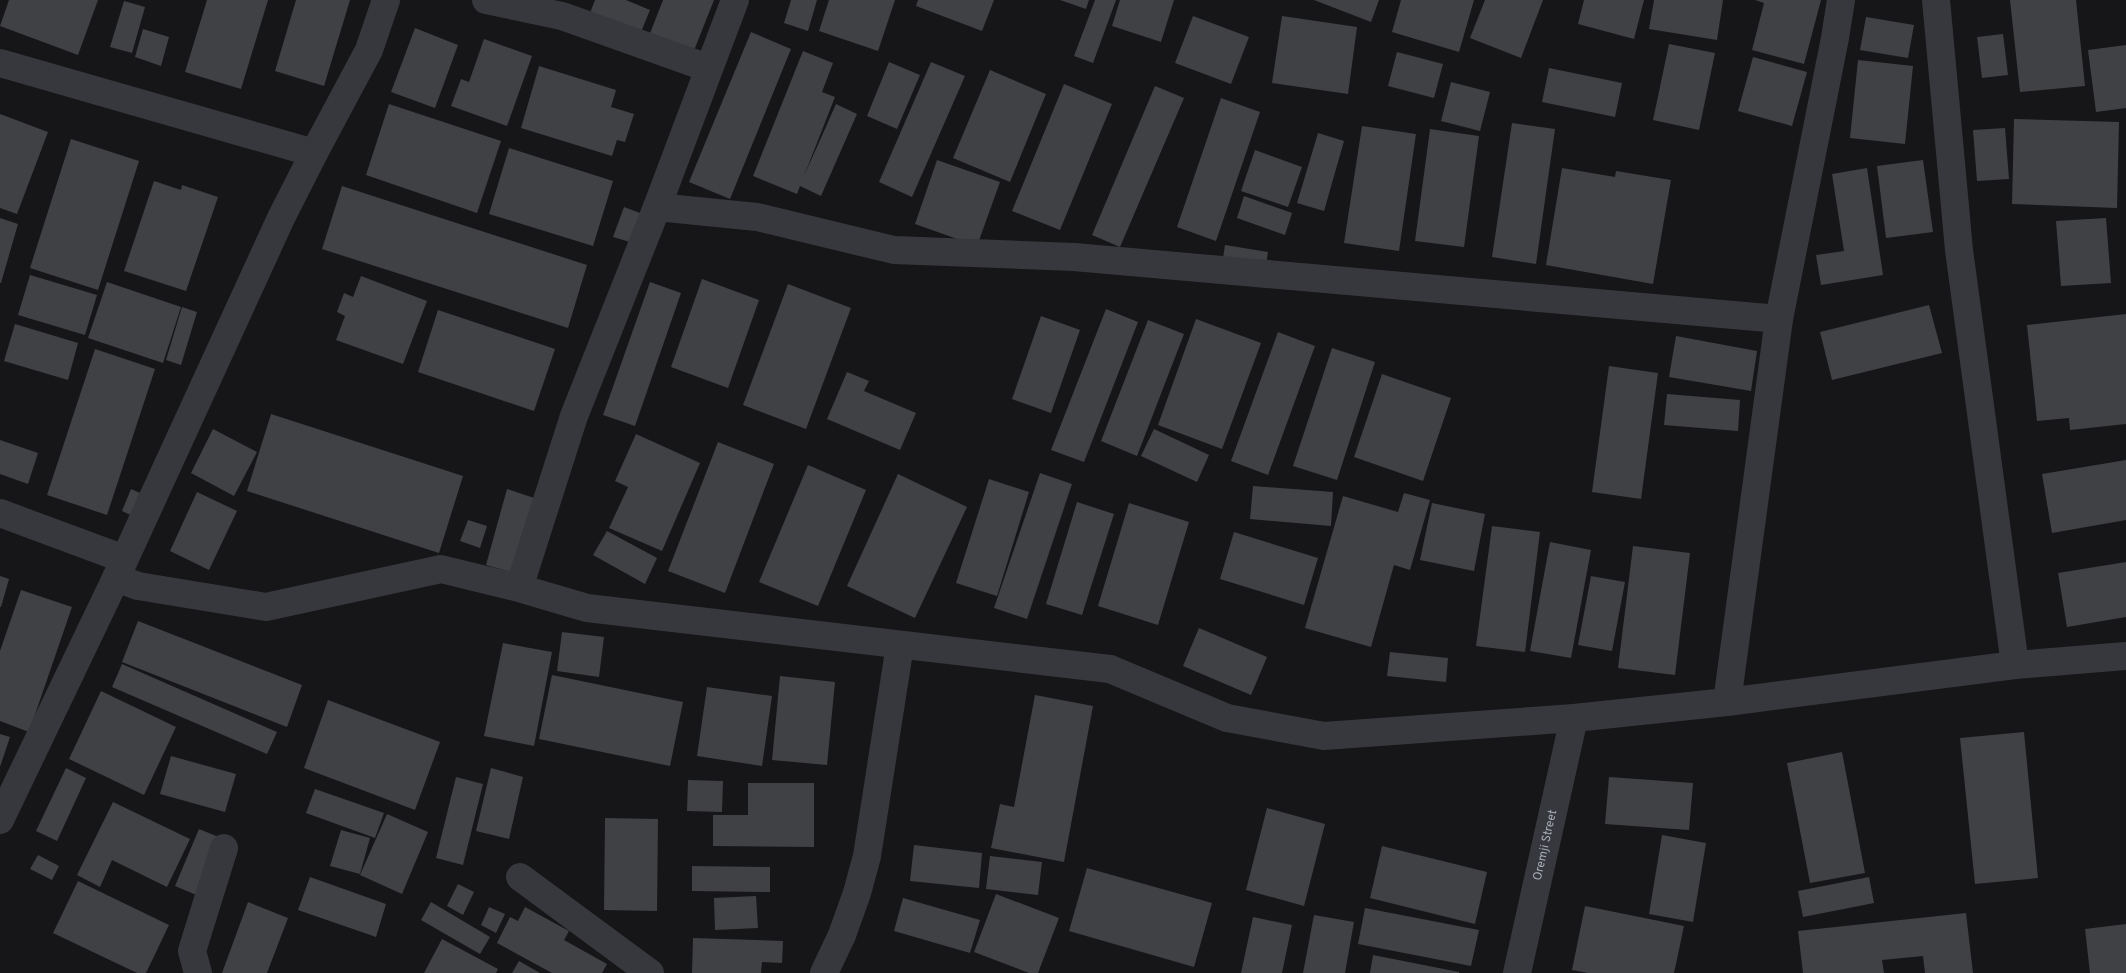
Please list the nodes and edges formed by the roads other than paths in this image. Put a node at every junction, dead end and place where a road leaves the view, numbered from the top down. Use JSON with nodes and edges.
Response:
{"nodes":[{"id":1,"x":386,"y":0,"type":"edge"},
{"id":2,"x":486,"y":0,"type":"edge"},
{"id":3,"x":735,"y":0,"type":"edge"},
{"id":4,"x":1841,"y":0,"type":"edge"},
{"id":5,"x":1936,"y":0,"type":"edge"},
{"id":6,"x":0,"y":64,"type":"edge"},
{"id":7,"x":708,"y":68,"type":"junction"},
{"id":8,"x":314,"y":153,"type":"junction"},
{"id":9,"x":656,"y":207,"type":"junction"},
{"id":10,"x":1779,"y":319,"type":"junction"},
{"id":11,"x":0,"y":513,"type":"edge"},
{"id":12,"x":120,"y":569,"type":"junction"},
{"id":13,"x":519,"y":588,"type":"junction"},
{"id":14,"x":900,"y":646,"type":"junction"},
{"id":15,"x":2126,"y":656,"type":"edge"},
{"id":16,"x":2015,"y":665,"type":"junction"},
{"id":17,"x":1727,"y":702,"type":"junction"},
{"id":18,"x":1574,"y":718,"type":"junction"},
{"id":19,"x":0,"y":820,"type":"edge"},
{"id":20,"x":224,"y":848,"type":"dead end"},
{"id":21,"x":520,"y":877,"type":"dead end"},
{"id":22,"x":198,"y":973,"type":"edge"},
{"id":23,"x":650,"y":973,"type":"edge"},
{"id":24,"x":824,"y":973,"type":"edge"},
{"id":25,"x":1517,"y":973,"type":"edge"}],
"edges":[{"from":1,"to":8,"type":"street"},
{"from":2,"to":7,"type":"street"},
{"from":3,"to":7,"type":"street"},
{"from":4,"to":10,"type":"street"},
{"from":5,"to":16,"type":"street"},
{"from":6,"to":8,"type":"street"},
{"from":7,"to":9,"type":"street"},
{"from":8,"to":12,"type":"street"},
{"from":9,"to":10,"type":"street"},
{"from":9,"to":13,"type":"street"},
{"from":10,"to":17,"type":"street"},
{"from":11,"to":12,"type":"street"},
{"from":12,"to":13,"type":"street"},
{"from":12,"to":19,"type":"street"},
{"from":13,"to":14,"type":"street"},
{"from":14,"to":18,"type":"street"},
{"from":14,"to":24,"type":"street"},
{"from":15,"to":16,"type":"street"},
{"from":16,"to":17,"type":"street"},
{"from":17,"to":18,"type":"street"},
{"from":18,"to":25,"type":"street","name":"Oremji Street"},
{"from":20,"to":22,"type":"street"},
{"from":21,"to":23,"type":"street"}]}
